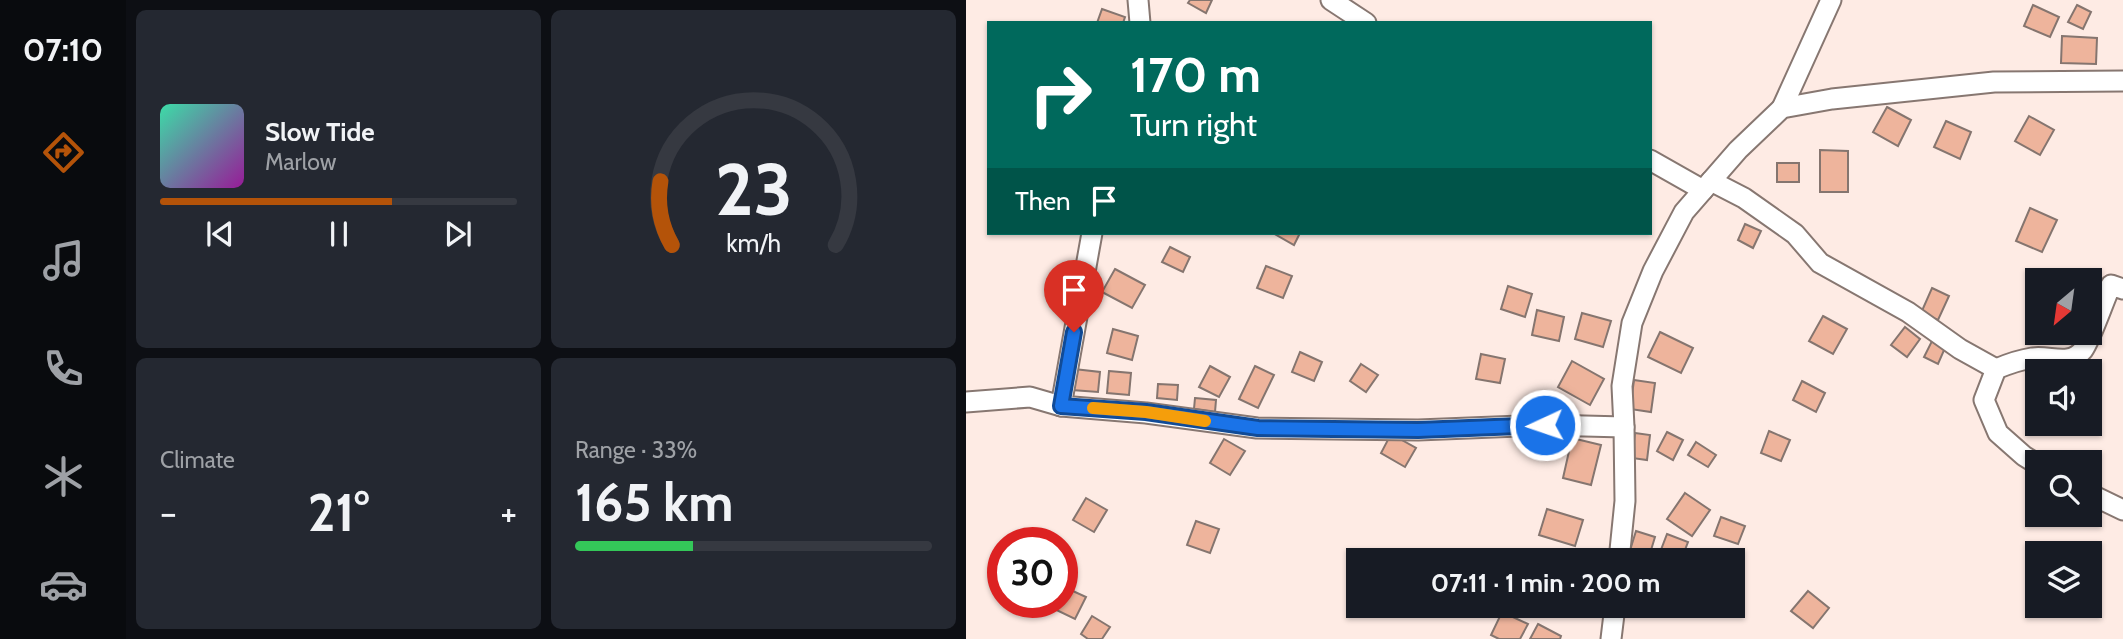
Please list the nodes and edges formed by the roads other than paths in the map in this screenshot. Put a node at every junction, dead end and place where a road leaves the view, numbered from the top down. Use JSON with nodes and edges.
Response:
{"nodes":[{"id":1,"x":1138,"y":0,"type":"edge"},
{"id":2,"x":1331,"y":0,"type":"edge"},
{"id":3,"x":1831,"y":0,"type":"edge"},
{"id":4,"x":1140,"y":21,"type":"edge"},
{"id":5,"x":1363,"y":21,"type":"edge"},
{"id":6,"x":2123,"y":81,"type":"edge"},
{"id":7,"x":1782,"y":108,"type":"junction"},
{"id":8,"x":1652,"y":161,"type":"edge"},
{"id":9,"x":1707,"y":186,"type":"junction"},
{"id":10,"x":1092,"y":235,"type":"edge"},
{"id":11,"x":2123,"y":289,"type":"edge"},
{"id":12,"x":1996,"y":369,"type":"junction"},
{"id":13,"x":966,"y":402,"type":"edge"},
{"id":14,"x":1061,"y":406,"type":"junction"},
{"id":15,"x":1624,"y":427,"type":"junction"},
{"id":16,"x":2025,"y":457,"type":"edge"},
{"id":17,"x":2102,"y":500,"type":"edge"},
{"id":18,"x":2123,"y":510,"type":"edge"},
{"id":19,"x":1620,"y":548,"type":"edge"},
{"id":20,"x":1614,"y":618,"type":"edge"},
{"id":21,"x":1611,"y":639,"type":"edge"}],
"edges":[{"from":1,"to":4,"type":"street"},
{"from":2,"to":5,"type":"street"},
{"from":3,"to":7,"type":"street"},
{"from":6,"to":7,"type":"street"},
{"from":7,"to":9,"type":"street"},
{"from":8,"to":9,"type":"street"},
{"from":9,"to":12,"type":"street"},
{"from":9,"to":15,"type":"street"},
{"from":10,"to":14,"type":"street"},
{"from":11,"to":12,"type":"street"},
{"from":12,"to":16,"type":"street"},
{"from":13,"to":14,"type":"street"},
{"from":14,"to":15,"type":"street"},
{"from":15,"to":19,"type":"street"},
{"from":17,"to":18,"type":"street"},
{"from":20,"to":21,"type":"street"}]}
